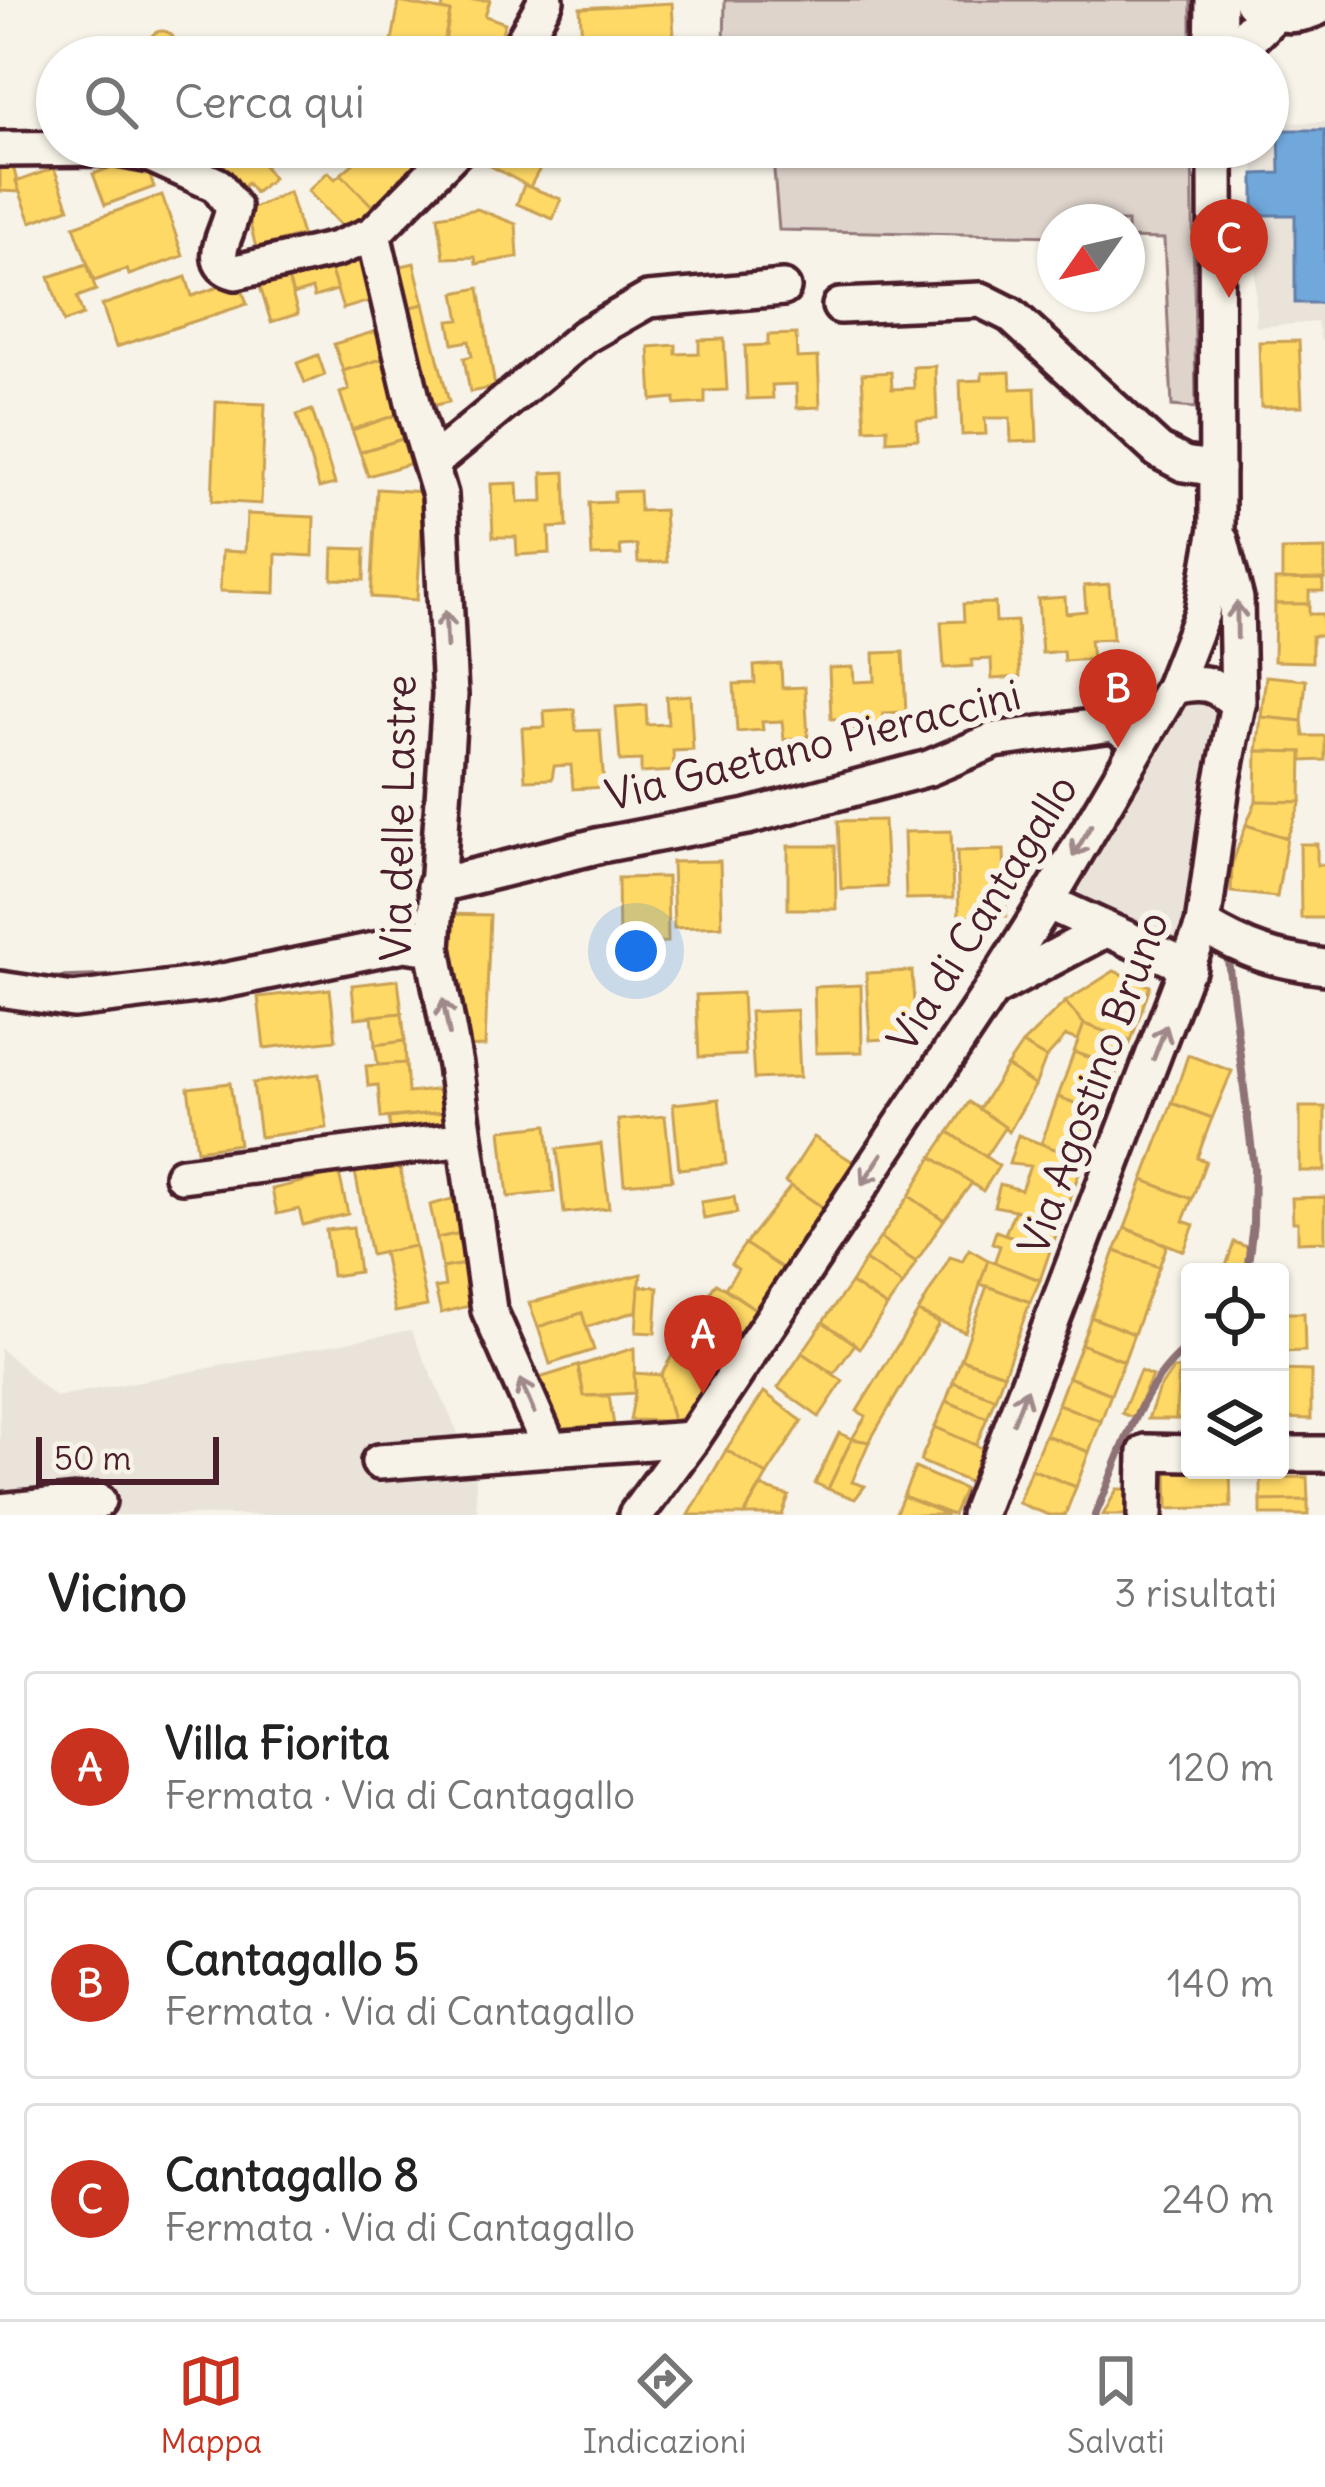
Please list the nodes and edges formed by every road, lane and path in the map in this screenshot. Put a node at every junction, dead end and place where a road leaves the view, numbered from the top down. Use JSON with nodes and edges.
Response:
{"nodes":[{"id":1,"x":546,"y":0,"type":"edge"},
{"id":2,"x":1216,"y":0,"type":"edge"},
{"id":3,"x":1325,"y":1,"type":"edge"},
{"id":4,"x":1264,"y":6,"type":"edge"},
{"id":5,"x":526,"y":36,"type":"edge"},
{"id":6,"x":1215,"y":36,"type":"edge"},
{"id":7,"x":1242,"y":36,"type":"edge"},
{"id":8,"x":0,"y":148,"type":"edge"},
{"id":9,"x":36,"y":148,"type":"edge"},
{"id":10,"x":180,"y":168,"type":"edge"},
{"id":11,"x":438,"y":168,"type":"edge"},
{"id":12,"x":1216,"y":168,"type":"edge"},
{"id":13,"x":373,"y":234,"type":"junction"},
{"id":14,"x":783,"y":287,"type":"dead end"},
{"id":15,"x":840,"y":306,"type":"dead end"},
{"id":16,"x":432,"y":463,"type":"junction"},
{"id":17,"x":1217,"y":469,"type":"junction"},
{"id":18,"x":1217,"y":527,"type":"junction"},
{"id":19,"x":1173,"y":687,"type":"junction"},
{"id":20,"x":1238,"y":704,"type":"junction"},
{"id":21,"x":1141,"y":740,"type":"junction"},
{"id":22,"x":435,"y":886,"type":"junction"},
{"id":23,"x":1047,"y":902,"type":"junction"},
{"id":24,"x":1203,"y":925,"type":"junction"},
{"id":25,"x":1106,"y":930,"type":"junction"},
{"id":26,"x":433,"y":948,"type":"junction"},
{"id":27,"x":1189,"y":967,"type":"junction"},
{"id":28,"x":1325,"y":967,"type":"edge"},
{"id":29,"x":0,"y":988,"type":"edge"},
{"id":30,"x":991,"y":991,"type":"junction"},
{"id":31,"x":465,"y":1139,"type":"junction"},
{"id":32,"x":182,"y":1175,"type":"dead end"},
{"id":33,"x":692,"y":1439,"type":"junction"},
{"id":34,"x":550,"y":1449,"type":"junction"},
{"id":35,"x":1181,"y":1453,"type":"edge"},
{"id":36,"x":1289,"y":1454,"type":"edge"},
{"id":37,"x":1325,"y":1454,"type":"edge"},
{"id":38,"x":379,"y":1462,"type":"dead end"},
{"id":39,"x":98,"y":1501,"type":"dead end"},
{"id":40,"x":0,"y":1511,"type":"edge"},
{"id":41,"x":636,"y":1515,"type":"edge"},
{"id":42,"x":978,"y":1515,"type":"edge"},
{"id":43,"x":1145,"y":1515,"type":"edge"}],
"edges":[{"from":1,"to":5,"type":"street"},
{"from":2,"to":6,"type":"main road"},
{"from":3,"to":4,"type":"main road"},
{"from":4,"to":7,"type":"main road"},
{"from":8,"to":9,"type":"street"},
{"from":10,"to":13,"type":"street"},
{"from":11,"to":13,"type":"street"},
{"from":12,"to":17,"type":"street","name":"Via di Cantagallo"},
{"from":13,"to":16,"type":"street","name":"Via delle Lastre"},
{"from":14,"to":16,"type":"street"},
{"from":15,"to":17,"type":"street"},
{"from":22,"to":16,"type":"street","name":"Via delle Lastre","one_way":true},
{"from":17,"to":18,"type":"street","name":"Via di Cantagallo"},
{"from":18,"to":19,"type":"street","name":"Via di Cantagallo"},
{"from":20,"to":18,"type":"street","name":"Via Agostino Bruno","one_way":true},
{"from":19,"to":20,"type":"street"},
{"from":19,"to":21,"type":"street","name":"Via di Cantagallo"},
{"from":20,"to":24,"type":"street","name":"Via Agostino Bruno"},
{"from":21,"to":22,"type":"street","name":"Via Gaetano Pieraccini"},
{"from":21,"to":23,"type":"street","name":"Via di Cantagallo","one_way":true},
{"from":22,"to":26,"type":"street","name":"Via delle Lastre"},
{"from":23,"to":25,"type":"street"},
{"from":23,"to":30,"type":"street","name":"Via di Cantagallo"},
{"from":24,"to":27,"type":"street","name":"Via Agostino Bruno"},
{"from":24,"to":28,"type":"street"},
{"from":25,"to":27,"type":"street"},
{"from":25,"to":30,"type":"street"},
{"from":26,"to":29,"type":"street"},
{"from":31,"to":26,"type":"street","name":"Via delle Lastre","one_way":true},
{"from":42,"to":27,"type":"street","name":"Via Agostino Bruno","one_way":true},
{"from":30,"to":33,"type":"street","name":"Via di Cantagallo","one_way":true},
{"from":31,"to":32,"type":"street"},
{"from":34,"to":31,"type":"street","name":"Via delle Lastre","one_way":true},
{"from":33,"to":34,"type":"street"},
{"from":33,"to":41,"type":"street","name":"Via di Cantagallo"},
{"from":34,"to":38,"type":"street"},
{"from":35,"to":43,"type":"street"},
{"from":36,"to":37,"type":"street"},
{"from":39,"to":40,"type":"street"}]}
